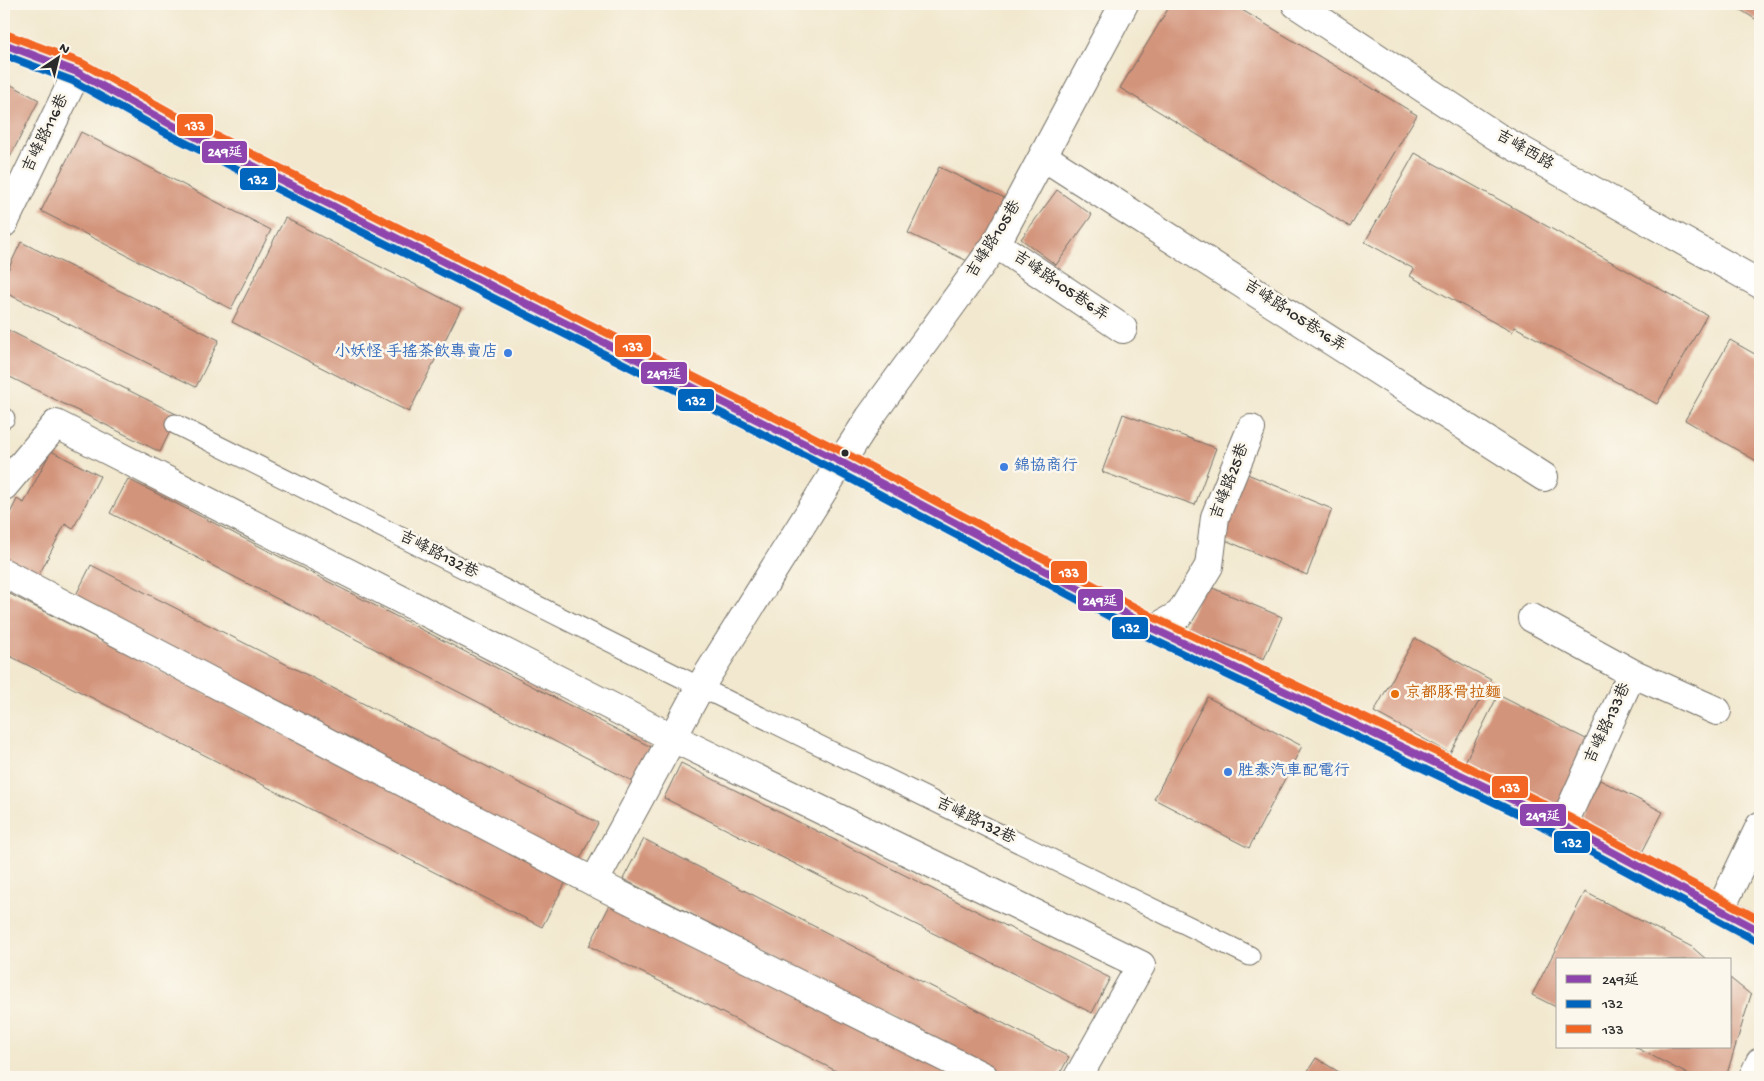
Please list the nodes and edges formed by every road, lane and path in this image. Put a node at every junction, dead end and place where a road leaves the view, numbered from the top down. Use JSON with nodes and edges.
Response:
{"nodes":[{"id":1,"x":1124,"y":4,"type":"edge"},
{"id":2,"x":1296,"y":4,"type":"edge"},
{"id":3,"x":4,"y":44,"type":"edge"},
{"id":4,"x":77,"y":72,"type":"junction"},
{"id":5,"x":1044,"y":157,"type":"junction"},
{"id":6,"x":4,"y":223,"type":"edge"},
{"id":7,"x":996,"y":244,"type":"junction"},
{"id":8,"x":1760,"y":284,"type":"edge"},
{"id":9,"x":1123,"y":329,"type":"dead end"},
{"id":10,"x":175,"y":424,"type":"dead end"},
{"id":11,"x":1251,"y":429,"type":"dead end"},
{"id":12,"x":841,"y":462,"type":"junction"},
{"id":13,"x":1544,"y":477,"type":"dead end"},
{"id":14,"x":4,"y":486,"type":"edge"},
{"id":15,"x":4,"y":573,"type":"edge"},
{"id":16,"x":1532,"y":618,"type":"dead end"},
{"id":17,"x":1154,"y":629,"type":"junction"},
{"id":18,"x":1632,"y":673,"type":"junction"},
{"id":19,"x":700,"y":687,"type":"junction"},
{"id":20,"x":1718,"y":711,"type":"dead end"},
{"id":21,"x":673,"y":738,"type":"junction"},
{"id":22,"x":1563,"y":825,"type":"junction"},
{"id":23,"x":1760,"y":826,"type":"edge"},
{"id":24,"x":594,"y":882,"type":"junction"},
{"id":25,"x":1721,"y":908,"type":"junction"},
{"id":26,"x":1760,"y":931,"type":"edge"},
{"id":27,"x":1250,"y":956,"type":"dead end"},
{"id":28,"x":1760,"y":1062,"type":"edge"},
{"id":29,"x":984,"y":1077,"type":"edge"},
{"id":30,"x":1078,"y":1077,"type":"edge"},
{"id":31,"x":1752,"y":1077,"type":"edge"}],
"edges":[{"from":1,"to":5,"type":"street","name":"吉峰路105巷"},
{"from":2,"to":8,"type":"street","name":"吉峰西路"},
{"from":3,"to":4,"type":"street"},
{"from":4,"to":6,"type":"street","name":"吉峰路116巷"},
{"from":4,"to":12,"type":"street"},
{"from":5,"to":7,"type":"street","name":"吉峰路105巷"},
{"from":5,"to":13,"type":"street","name":"吉峰路105巷16弄"},
{"from":7,"to":9,"type":"street","name":"吉峰路105巷6弄"},
{"from":7,"to":12,"type":"street","name":"吉峰路105巷"},
{"from":10,"to":19,"type":"lane","name":"吉峰路132巷"},
{"from":11,"to":17,"type":"street","name":"吉峰路25巷"},
{"from":12,"to":17,"type":"street"},
{"from":12,"to":19,"type":"street"},
{"from":14,"to":21,"type":"street"},
{"from":15,"to":24,"type":"street"},
{"from":16,"to":18,"type":"street","name":"吉峰路133巷"},
{"from":17,"to":22,"type":"street"},
{"from":18,"to":20,"type":"street"},
{"from":18,"to":22,"type":"street","name":"吉峰路133巷"},
{"from":19,"to":21,"type":"street"},
{"from":19,"to":27,"type":"lane","name":"吉峰路132巷"},
{"from":21,"to":24,"type":"street"},
{"from":21,"to":30,"type":"street"},
{"from":22,"to":25,"type":"street"},
{"from":23,"to":25,"type":"street"},
{"from":24,"to":29,"type":"street"},
{"from":25,"to":26,"type":"street"},
{"from":28,"to":31,"type":"street"}]}
